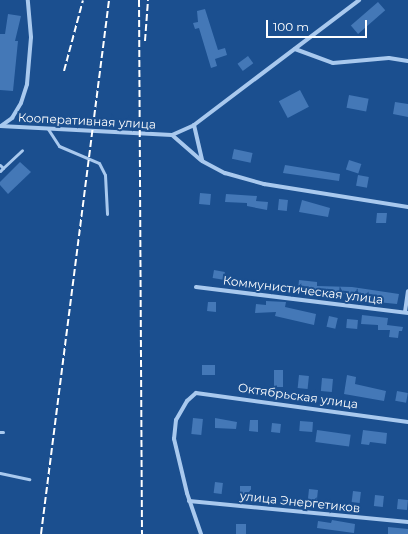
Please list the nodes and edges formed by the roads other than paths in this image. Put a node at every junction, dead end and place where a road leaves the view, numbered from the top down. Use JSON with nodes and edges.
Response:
{"nodes":[{"id":1,"x":28,"y":0,"type":"edge"},
{"id":2,"x":359,"y":0,"type":"edge"},
{"id":3,"x":295,"y":50,"type":"junction"},
{"id":4,"x":408,"y":61,"type":"edge"},
{"id":5,"x":194,"y":125,"type":"junction"},
{"id":6,"x":0,"y":126,"type":"edge"},
{"id":7,"x":48,"y":129,"type":"junction"},
{"id":8,"x":172,"y":135,"type":"junction"},
{"id":9,"x":22,"y":150,"type":"dead end"},
{"id":10,"x":202,"y":161,"type":"junction"},
{"id":11,"x":1,"y":166,"type":"edge"},
{"id":12,"x":0,"y":171,"type":"edge"},
{"id":13,"x":408,"y":207,"type":"edge"},
{"id":14,"x":107,"y":214,"type":"dead end"},
{"id":15,"x":196,"y":287,"type":"dead end"},
{"id":16,"x":408,"y":291,"type":"edge"},
{"id":17,"x":406,"y":313,"type":"edge"},
{"id":18,"x":408,"y":421,"type":"edge"},
{"id":19,"x":0,"y":473,"type":"edge"},
{"id":20,"x":29,"y":479,"type":"dead end"},
{"id":21,"x":189,"y":501,"type":"junction"},
{"id":22,"x":408,"y":522,"type":"edge"},
{"id":23,"x":201,"y":534,"type":"edge"}],
"edges":[{"from":1,"to":6,"type":"street"},
{"from":2,"to":3,"type":"street","name":"Кооперативная улица"},
{"from":3,"to":4,"type":"street"},
{"from":3,"to":5,"type":"street","name":"Кооперативная улица"},
{"from":5,"to":8,"type":"street","name":"Кооперативная улица"},
{"from":5,"to":10,"type":"street"},
{"from":6,"to":7,"type":"street","name":"Кооперативная улица"},
{"from":7,"to":8,"type":"street","name":"Кооперативная улица"},
{"from":7,"to":14,"type":"lane"},
{"from":8,"to":10,"type":"street","name":"Кооперативная улица"},
{"from":9,"to":11,"type":"lane"},
{"from":10,"to":13,"type":"street","name":"Кооперативная улица"},
{"from":11,"to":12,"type":"lane"},
{"from":15,"to":17,"type":"street","name":"Коммунистическая улица"},
{"from":16,"to":17,"type":"street"},
{"from":18,"to":21,"type":"street","name":"Октябрьская улица"},
{"from":19,"to":20,"type":"lane"},
{"from":21,"to":22,"type":"street","name":"улица Энергетиков"},
{"from":21,"to":23,"type":"street"}]}
